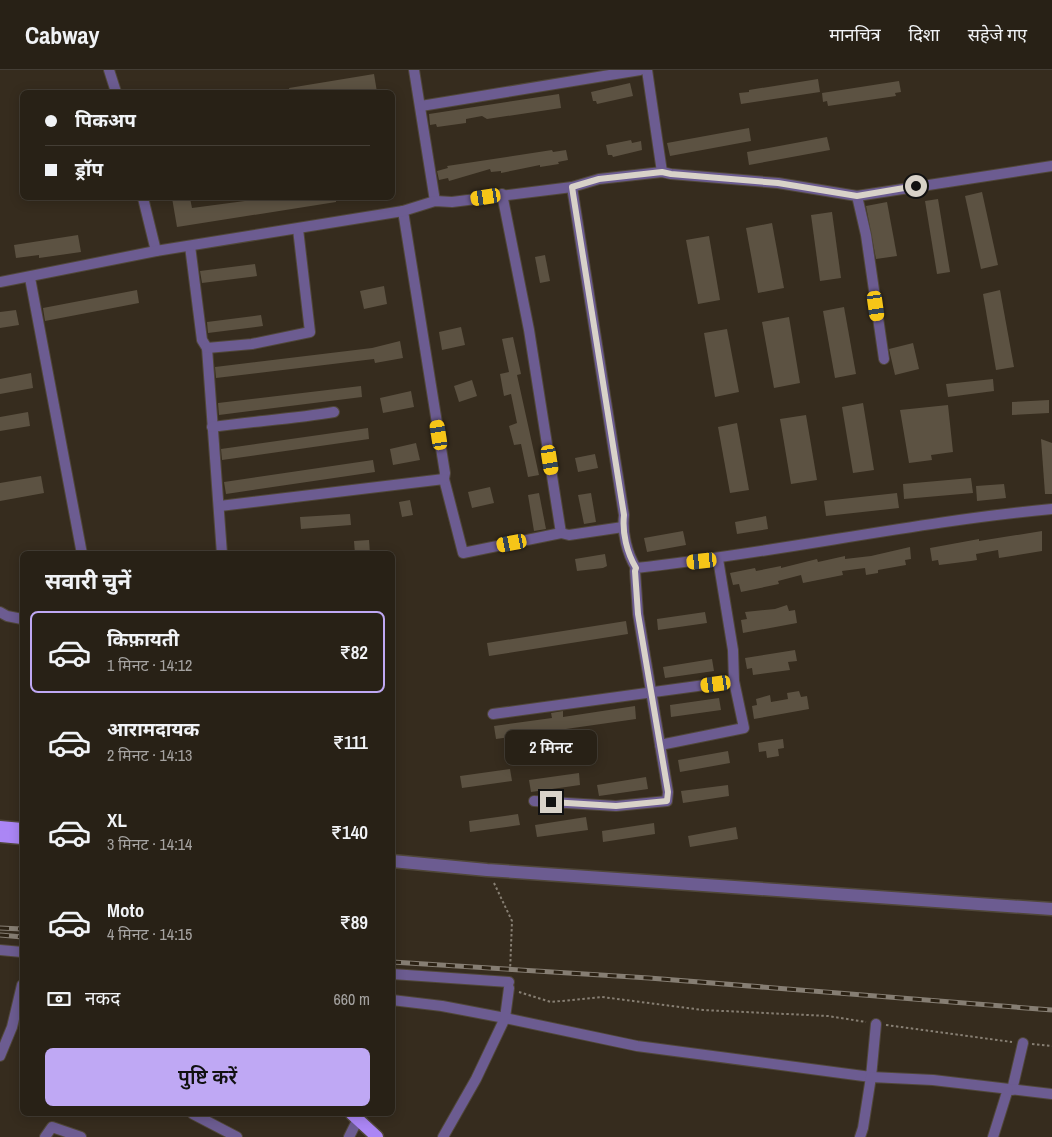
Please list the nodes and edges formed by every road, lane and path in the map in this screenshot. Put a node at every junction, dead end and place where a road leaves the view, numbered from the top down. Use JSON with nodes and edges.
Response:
{"nodes":[{"id":1,"x":109,"y":70,"type":"edge"},
{"id":2,"x":414,"y":70,"type":"edge"},
{"id":3,"x":640,"y":70,"type":"edge"},
{"id":4,"x":647,"y":70,"type":"edge"},
{"id":5,"x":115,"y":90,"type":"edge"},
{"id":6,"x":421,"y":106,"type":"junction"},
{"id":7,"x":1052,"y":166,"type":"edge"},
{"id":8,"x":662,"y":172,"type":"junction"},
{"id":9,"x":572,"y":187,"type":"junction"},
{"id":10,"x":502,"y":194,"type":"junction"},
{"id":11,"x":857,"y":196,"type":"junction"},
{"id":12,"x":143,"y":200,"type":"edge"},
{"id":13,"x":435,"y":201,"type":"junction"},
{"id":14,"x":403,"y":210,"type":"junction"},
{"id":15,"x":298,"y":229,"type":"junction"},
{"id":16,"x":190,"y":246,"type":"junction"},
{"id":17,"x":156,"y":251,"type":"junction"},
{"id":18,"x":30,"y":278,"type":"junction"},
{"id":19,"x":0,"y":282,"type":"edge"},
{"id":20,"x":207,"y":348,"type":"junction"},
{"id":21,"x":884,"y":359,"type":"dead end"},
{"id":22,"x":334,"y":412,"type":"dead end"},
{"id":23,"x":212,"y":427,"type":"junction"},
{"id":24,"x":444,"y":479,"type":"junction"},
{"id":25,"x":220,"y":506,"type":"junction"},
{"id":26,"x":1052,"y":509,"type":"edge"},
{"id":27,"x":623,"y":527,"type":"junction"},
{"id":28,"x":562,"y":533,"type":"junction"},
{"id":29,"x":81,"y":551,"type":"edge"},
{"id":30,"x":222,"y":551,"type":"edge"},
{"id":31,"x":718,"y":559,"type":"junction"},
{"id":32,"x":636,"y":568,"type":"junction"},
{"id":33,"x":0,"y":612,"type":"edge"},
{"id":34,"x":20,"y":619,"type":"edge"},
{"id":35,"x":734,"y":681,"type":"junction"},
{"id":36,"x":650,"y":693,"type":"junction"},
{"id":37,"x":493,"y":714,"type":"dead end"},
{"id":38,"x":660,"y":745,"type":"junction"},
{"id":39,"x":534,"y":801,"type":"dead end"},
{"id":40,"x":0,"y":827,"type":"edge"},
{"id":41,"x":20,"y":829,"type":"edge"},
{"id":42,"x":0,"y":836,"type":"edge"},
{"id":43,"x":20,"y":838,"type":"edge"},
{"id":44,"x":395,"y":861,"type":"edge"},
{"id":45,"x":487,"y":870,"type":"junction"},
{"id":46,"x":1052,"y":909,"type":"edge"},
{"id":47,"x":0,"y":950,"type":"edge"},
{"id":48,"x":20,"y":952,"type":"edge"},
{"id":49,"x":395,"y":974,"type":"edge"},
{"id":50,"x":509,"y":985,"type":"junction"},
{"id":51,"x":20,"y":993,"type":"edge"},
{"id":52,"x":395,"y":1000,"type":"edge"},
{"id":53,"x":504,"y":1018,"type":"junction"},
{"id":54,"x":876,"y":1024,"type":"junction"},
{"id":55,"x":12,"y":1027,"type":"junction"},
{"id":56,"x":20,"y":1031,"type":"edge"},
{"id":57,"x":1023,"y":1043,"type":"junction"},
{"id":58,"x":1052,"y":1046,"type":"edge"},
{"id":59,"x":0,"y":1056,"type":"edge"},
{"id":60,"x":871,"y":1077,"type":"junction"},
{"id":61,"x":1010,"y":1089,"type":"junction"},
{"id":62,"x":1052,"y":1094,"type":"edge"},
{"id":63,"x":196,"y":1116,"type":"edge"},
{"id":64,"x":355,"y":1117,"type":"edge"},
{"id":65,"x":45,"y":1137,"type":"edge"},
{"id":66,"x":81,"y":1137,"type":"edge"},
{"id":67,"x":237,"y":1137,"type":"edge"},
{"id":68,"x":349,"y":1137,"type":"edge"},
{"id":69,"x":377,"y":1137,"type":"edge"},
{"id":70,"x":443,"y":1137,"type":"edge"},
{"id":71,"x":860,"y":1137,"type":"edge"},
{"id":72,"x":993,"y":1137,"type":"edge"}],
"edges":[{"from":1,"to":5,"type":"street"},
{"from":2,"to":6,"type":"street"},
{"from":3,"to":6,"type":"street"},
{"from":4,"to":8,"type":"street"},
{"from":6,"to":13,"type":"street"},
{"from":7,"to":11,"type":"street"},
{"from":8,"to":9,"type":"street"},
{"from":8,"to":11,"type":"street"},
{"from":9,"to":10,"type":"street"},
{"from":9,"to":27,"type":"street"},
{"from":10,"to":13,"type":"street"},
{"from":10,"to":28,"type":"street"},
{"from":11,"to":21,"type":"street"},
{"from":12,"to":17,"type":"street"},
{"from":13,"to":14,"type":"street"},
{"from":14,"to":15,"type":"street"},
{"from":14,"to":24,"type":"street"},
{"from":15,"to":16,"type":"street"},
{"from":15,"to":20,"type":"street"},
{"from":16,"to":17,"type":"street"},
{"from":16,"to":20,"type":"street"},
{"from":17,"to":18,"type":"street"},
{"from":18,"to":19,"type":"street"},
{"from":18,"to":29,"type":"street"},
{"from":20,"to":23,"type":"street"},
{"from":22,"to":23,"type":"street"},
{"from":23,"to":25,"type":"street"},
{"from":24,"to":25,"type":"street"},
{"from":24,"to":28,"type":"street"},
{"from":25,"to":30,"type":"street"},
{"from":26,"to":31,"type":"street"},
{"from":27,"to":28,"type":"street"},
{"from":27,"to":32,"type":"street"},
{"from":31,"to":32,"type":"street"},
{"from":31,"to":35,"type":"street"},
{"from":32,"to":36,"type":"street"},
{"from":33,"to":34,"type":"street"},
{"from":35,"to":36,"type":"street"},
{"from":35,"to":38,"type":"street"},
{"from":36,"to":37,"type":"street"},
{"from":36,"to":38,"type":"street"},
{"from":38,"to":39,"type":"street"},
{"from":40,"to":41,"type":"main road"},
{"from":42,"to":43,"type":"main road"},
{"from":44,"to":45,"type":"street"},
{"from":45,"to":46,"type":"street"},
{"from":45,"to":50,"type":"path"},
{"from":47,"to":48,"type":"street"},
{"from":49,"to":50,"type":"street"},
{"from":50,"to":53,"type":"street"},
{"from":50,"to":54,"type":"path"},
{"from":51,"to":55,"type":"street"},
{"from":52,"to":53,"type":"street"},
{"from":53,"to":60,"type":"street"},
{"from":53,"to":70,"type":"street"},
{"from":54,"to":57,"type":"path"},
{"from":54,"to":60,"type":"street"},
{"from":55,"to":56,"type":"street"},
{"from":55,"to":59,"type":"street"},
{"from":57,"to":58,"type":"path"},
{"from":57,"to":61,"type":"street"},
{"from":60,"to":61,"type":"street"},
{"from":60,"to":71,"type":"street"},
{"from":61,"to":62,"type":"street"},
{"from":61,"to":72,"type":"street"},
{"from":63,"to":67,"type":"street"},
{"from":64,"to":68,"type":"street"},
{"from":64,"to":69,"type":"main road"},
{"from":65,"to":66,"type":"street"}]}
